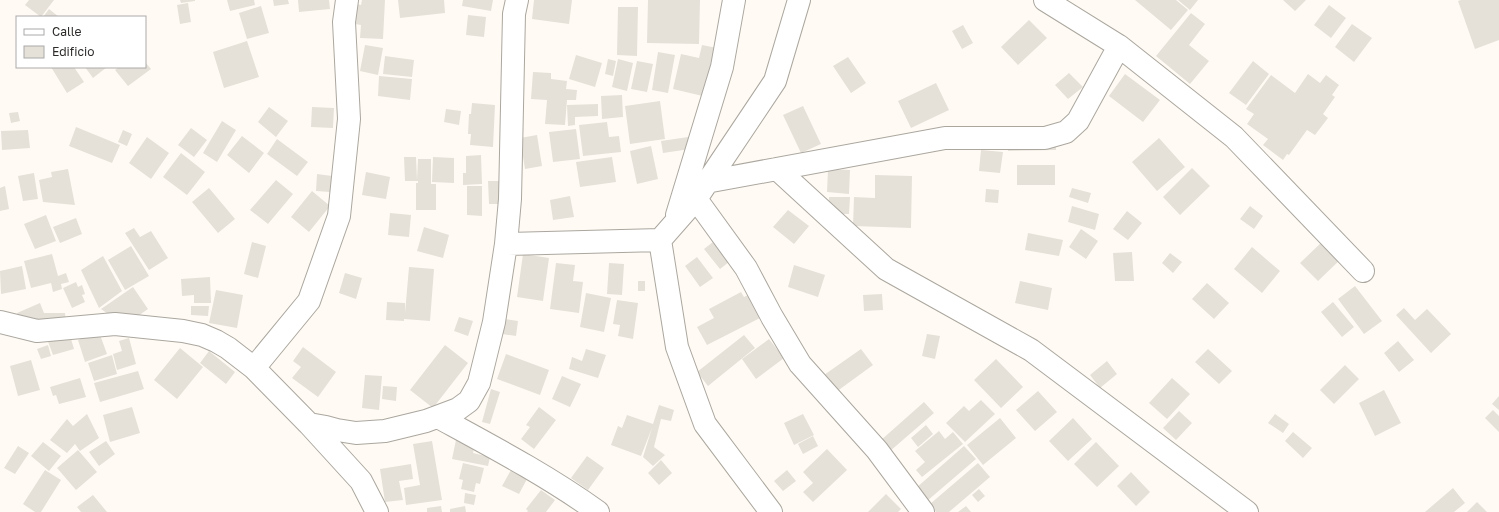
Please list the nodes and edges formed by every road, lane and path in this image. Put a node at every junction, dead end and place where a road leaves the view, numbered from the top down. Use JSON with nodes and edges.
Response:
{"nodes":[{"id":1,"x":347,"y":0,"type":"edge"},
{"id":2,"x":517,"y":0,"type":"edge"},
{"id":3,"x":734,"y":0,"type":"edge"},
{"id":4,"x":798,"y":0,"type":"edge"},
{"id":5,"x":1045,"y":0,"type":"edge"},
{"id":6,"x":1119,"y":46,"type":"junction"},
{"id":7,"x":777,"y":169,"type":"junction"},
{"id":8,"x":701,"y":190,"type":"junction"},
{"id":9,"x":674,"y":224,"type":"junction"},
{"id":10,"x":660,"y":240,"type":"junction"},
{"id":11,"x":506,"y":244,"type":"junction"},
{"id":12,"x":1363,"y":271,"type":"dead end"},
{"id":13,"x":0,"y":322,"type":"edge"},
{"id":14,"x":254,"y":368,"type":"junction"},
{"id":15,"x":438,"y":417,"type":"junction"},
{"id":16,"x":309,"y":424,"type":"junction"},
{"id":17,"x":377,"y":512,"type":"edge"},
{"id":18,"x":598,"y":512,"type":"edge"},
{"id":19,"x":771,"y":512,"type":"edge"},
{"id":20,"x":923,"y":512,"type":"edge"},
{"id":21,"x":1247,"y":512,"type":"edge"}],
"edges":[{"from":1,"to":14,"type":"street"},
{"from":2,"to":11,"type":"street"},
{"from":3,"to":9,"type":"street"},
{"from":4,"to":8,"type":"street"},
{"from":5,"to":6,"type":"street"},
{"from":6,"to":7,"type":"street"},
{"from":6,"to":12,"type":"street"},
{"from":7,"to":8,"type":"street"},
{"from":7,"to":21,"type":"street"},
{"from":8,"to":9,"type":"street"},
{"from":8,"to":20,"type":"street"},
{"from":9,"to":10,"type":"street"},
{"from":10,"to":11,"type":"street"},
{"from":10,"to":19,"type":"street"},
{"from":11,"to":15,"type":"street"},
{"from":13,"to":14,"type":"street"},
{"from":14,"to":16,"type":"street"},
{"from":15,"to":16,"type":"street"},
{"from":15,"to":18,"type":"street"},
{"from":16,"to":17,"type":"street"}]}
